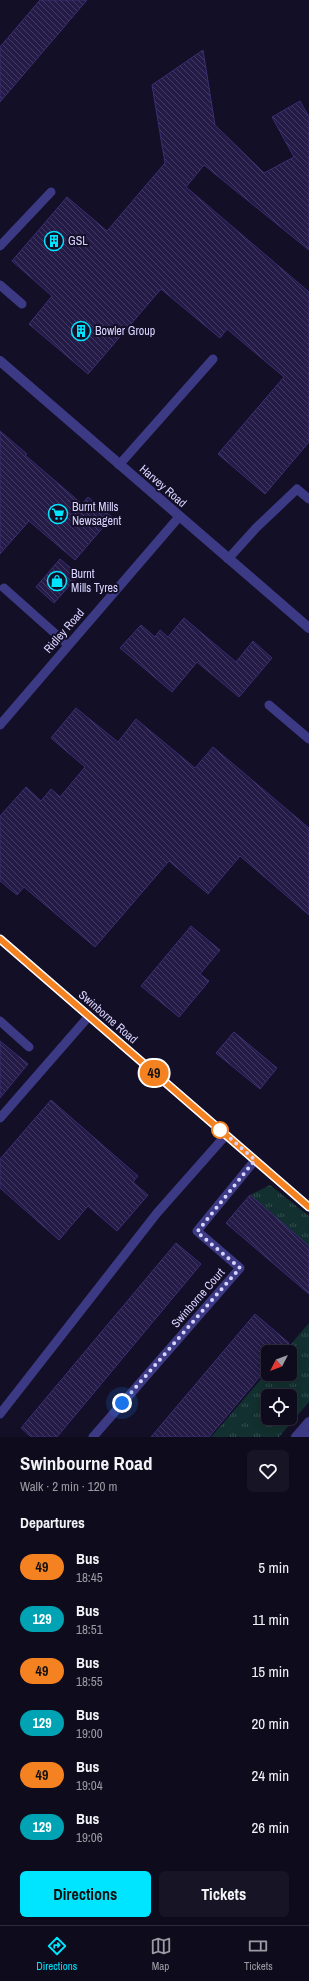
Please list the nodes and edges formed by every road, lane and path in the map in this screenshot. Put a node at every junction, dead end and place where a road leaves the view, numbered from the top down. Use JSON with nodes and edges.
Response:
{"nodes":[{"id":1,"x":51,"y":192,"type":"dead end"},
{"id":2,"x":0,"y":246,"type":"edge"},
{"id":3,"x":0,"y":285,"type":"edge"},
{"id":4,"x":22,"y":304,"type":"dead end"},
{"id":5,"x":213,"y":359,"type":"dead end"},
{"id":6,"x":0,"y":362,"type":"edge"},
{"id":7,"x":119,"y":465,"type":"junction"},
{"id":8,"x":309,"y":499,"type":"edge"},
{"id":9,"x":179,"y":517,"type":"junction"},
{"id":10,"x":228,"y":558,"type":"junction"},
{"id":11,"x":4,"y":588,"type":"dead end"},
{"id":12,"x":309,"y":628,"type":"edge"},
{"id":13,"x":68,"y":645,"type":"junction"},
{"id":14,"x":269,"y":705,"type":"dead end"},
{"id":15,"x":0,"y":725,"type":"edge"},
{"id":16,"x":309,"y":739,"type":"edge"},
{"id":17,"x":0,"y":939,"type":"edge"},
{"id":18,"x":89,"y":1016,"type":"junction"},
{"id":19,"x":0,"y":1021,"type":"edge"},
{"id":20,"x":29,"y":1047,"type":"dead end"},
{"id":21,"x":0,"y":1118,"type":"edge"},
{"id":22,"x":226,"y":1135,"type":"junction"},
{"id":23,"x":255,"y":1160,"type":"junction"},
{"id":24,"x":309,"y":1207,"type":"edge"},
{"id":25,"x":0,"y":1414,"type":"edge"},
{"id":26,"x":309,"y":1422,"type":"edge"},
{"id":27,"x":302,"y":1435,"type":"edge"},
{"id":28,"x":93,"y":1437,"type":"edge"}],
"edges":[{"from":1,"to":2,"type":"lane"},
{"from":3,"to":4,"type":"lane"},
{"from":5,"to":7,"type":"lane"},
{"from":6,"to":7,"type":"street","name":"Harvey Road"},
{"from":7,"to":9,"type":"street","name":"Harvey Road"},
{"from":8,"to":10,"type":"lane"},
{"from":9,"to":10,"type":"street","name":"Harvey Road"},
{"from":9,"to":13,"type":"lane","name":"Ridley Road"},
{"from":10,"to":12,"type":"street","name":"Harvey Road"},
{"from":11,"to":13,"type":"lane"},
{"from":13,"to":15,"type":"lane","name":"Ridley Road"},
{"from":14,"to":16,"type":"lane"},
{"from":17,"to":18,"type":"lane","name":"Swinborne Road"},
{"from":18,"to":21,"type":"lane"},
{"from":18,"to":22,"type":"lane","name":"Swinborne Road"},
{"from":19,"to":20,"type":"lane"},
{"from":22,"to":23,"type":"lane","name":"Swinborne Road"},
{"from":22,"to":25,"type":"lane"},
{"from":23,"to":24,"type":"lane","name":"Swinborne Road"},
{"from":23,"to":28,"type":"lane","name":"Swinborne Court"},
{"from":26,"to":27,"type":"street"}]}
